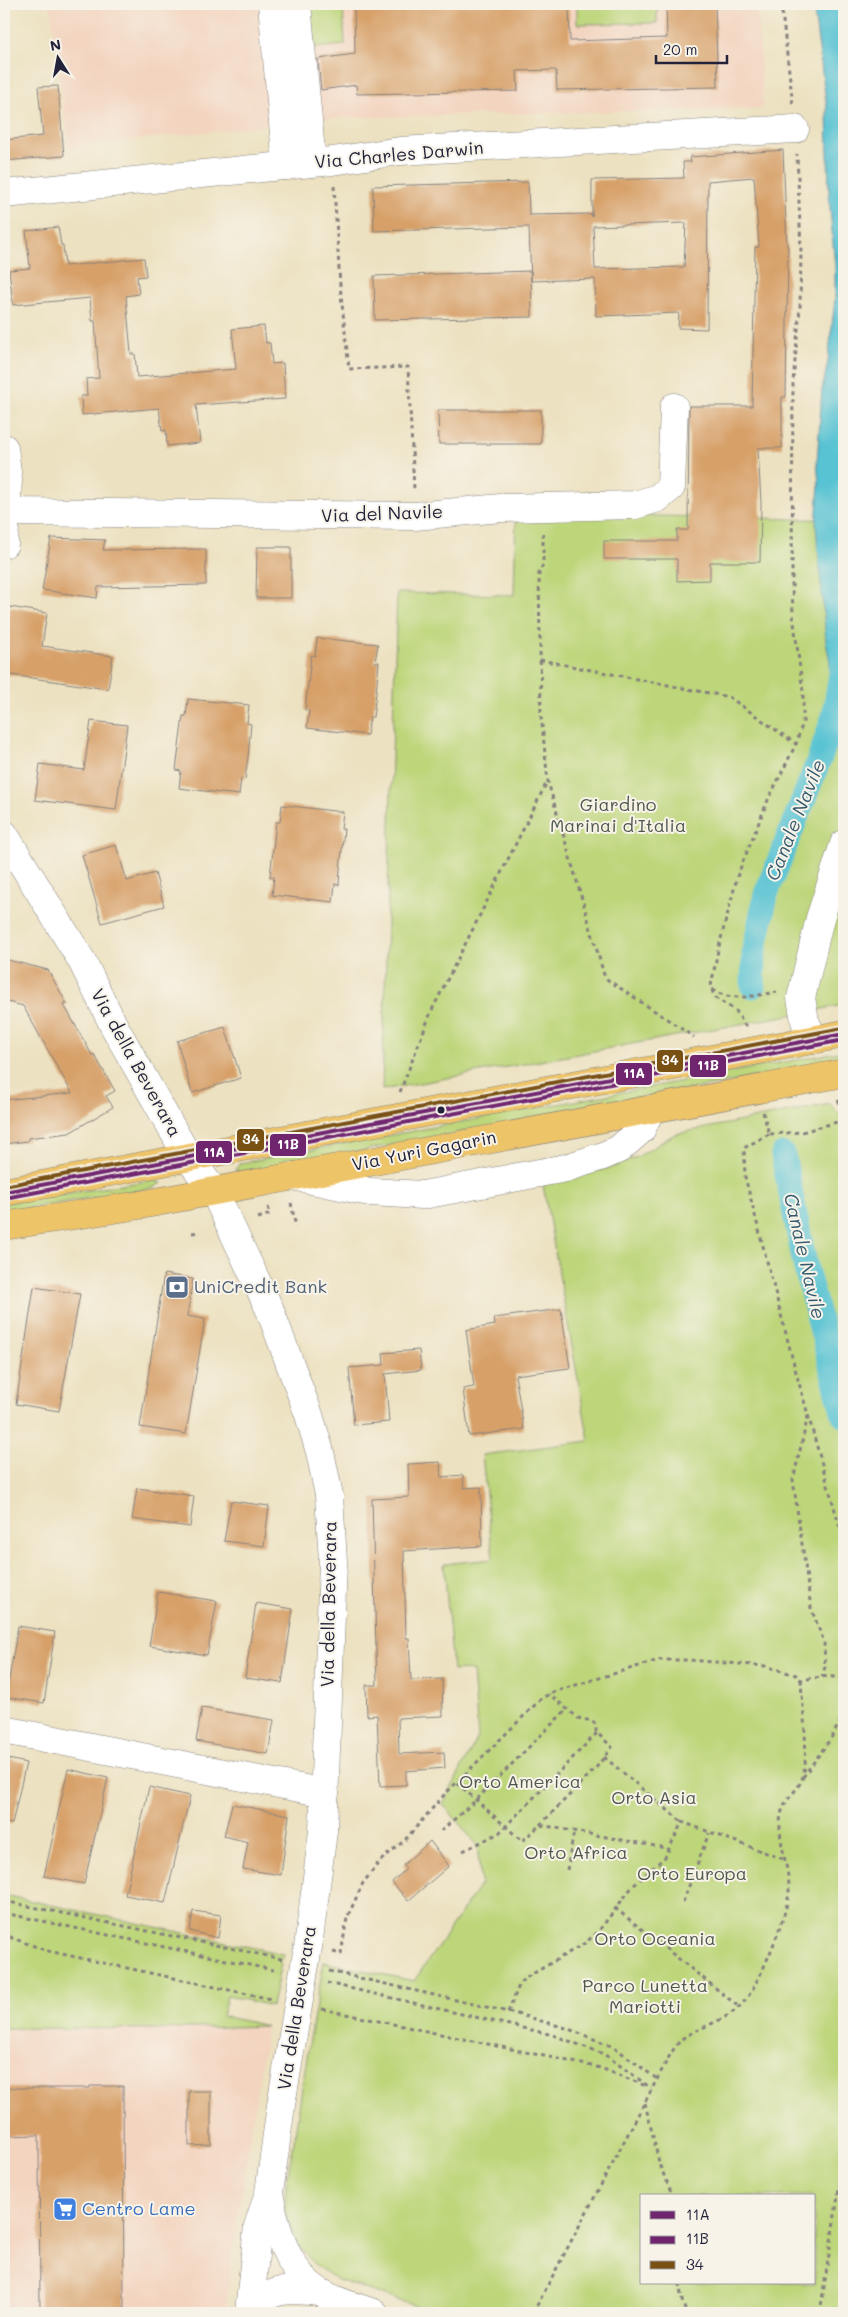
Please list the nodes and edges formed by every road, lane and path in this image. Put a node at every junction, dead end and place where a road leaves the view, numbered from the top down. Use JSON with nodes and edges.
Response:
{"nodes":[{"id":1,"x":272,"y":4,"type":"edge"},
{"id":2,"x":297,"y":4,"type":"edge"},
{"id":3,"x":781,"y":4,"type":"edge"},
{"id":4,"x":795,"y":129,"type":"junction"},
{"id":5,"x":310,"y":163,"type":"junction"},
{"id":6,"x":4,"y":194,"type":"edge"},
{"id":7,"x":674,"y":407,"type":"dead end"},
{"id":8,"x":4,"y":448,"type":"edge"},
{"id":9,"x":542,"y":506,"type":"junction"},
{"id":10,"x":7,"y":512,"type":"junction"},
{"id":11,"x":415,"y":516,"type":"junction"},
{"id":12,"x":4,"y":544,"type":"edge"},
{"id":13,"x":540,"y":660,"type":"junction"},
{"id":14,"x":796,"y":744,"type":"junction"},
{"id":15,"x":548,"y":782,"type":"junction"},
{"id":16,"x":4,"y":834,"type":"edge"},
{"id":17,"x":844,"y":844,"type":"edge"},
{"id":18,"x":803,"y":988,"type":"junction"},
{"id":19,"x":712,"y":989,"type":"junction"},
{"id":20,"x":748,"y":1030,"type":"dead end"},
{"id":21,"x":844,"y":1034,"type":"edge"},
{"id":22,"x":698,"y":1040,"type":"dead end"},
{"id":23,"x":814,"y":1040,"type":"junction"},
{"id":24,"x":841,"y":1086,"type":"edge"},
{"id":25,"x":397,"y":1098,"type":"dead end"},
{"id":26,"x":651,"y":1109,"type":"junction"},
{"id":27,"x":844,"y":1110,"type":"edge"},
{"id":28,"x":764,"y":1114,"type":"dead end"},
{"id":29,"x":844,"y":1120,"type":"edge"},
{"id":30,"x":769,"y":1134,"type":"junction"},
{"id":31,"x":188,"y":1157,"type":"junction"},
{"id":32,"x":291,"y":1186,"type":"junction"},
{"id":33,"x":214,"y":1191,"type":"junction"},
{"id":34,"x":4,"y":1192,"type":"edge"},
{"id":35,"x":270,"y":1214,"type":"dead end"},
{"id":36,"x":258,"y":1218,"type":"dead end"},
{"id":37,"x":4,"y":1226,"type":"edge"},
{"id":38,"x":296,"y":1227,"type":"dead end"},
{"id":39,"x":200,"y":1232,"type":"dead end"},
{"id":40,"x":192,"y":1233,"type":"dead end"},
{"id":41,"x":808,"y":1416,"type":"junction"},
{"id":42,"x":844,"y":1542,"type":"edge"},
{"id":43,"x":822,"y":1677,"type":"junction"},
{"id":44,"x":844,"y":1679,"type":"edge"},
{"id":45,"x":801,"y":1680,"type":"junction"},
{"id":46,"x":549,"y":1694,"type":"junction"},
{"id":47,"x":567,"y":1709,"type":"junction"},
{"id":48,"x":844,"y":1715,"type":"edge"},
{"id":49,"x":4,"y":1730,"type":"edge"},
{"id":50,"x":597,"y":1733,"type":"junction"},
{"id":51,"x":604,"y":1757,"type":"junction"},
{"id":52,"x":802,"y":1779,"type":"junction"},
{"id":53,"x":456,"y":1783,"type":"junction"},
{"id":54,"x":325,"y":1793,"type":"junction"},
{"id":55,"x":475,"y":1801,"type":"junction"},
{"id":56,"x":682,"y":1822,"type":"junction"},
{"id":57,"x":540,"y":1825,"type":"junction"},
{"id":58,"x":504,"y":1828,"type":"junction"},
{"id":59,"x":574,"y":1830,"type":"junction"},
{"id":60,"x":441,"y":1831,"type":"dead end"},
{"id":61,"x":709,"y":1833,"type":"junction"},
{"id":62,"x":668,"y":1850,"type":"junction"},
{"id":63,"x":463,"y":1851,"type":"dead end"},
{"id":64,"x":786,"y":1860,"type":"junction"},
{"id":65,"x":567,"y":1870,"type":"dead end"},
{"id":66,"x":4,"y":1901,"type":"edge"},
{"id":67,"x":683,"y":1902,"type":"dead end"},
{"id":68,"x":615,"y":1908,"type":"junction"},
{"id":69,"x":4,"y":1913,"type":"edge"},
{"id":70,"x":4,"y":1931,"type":"edge"},
{"id":71,"x":332,"y":1952,"type":"dead end"},
{"id":72,"x":285,"y":1960,"type":"dead end"},
{"id":73,"x":320,"y":1969,"type":"dead end"},
{"id":74,"x":282,"y":1973,"type":"dead end"},
{"id":75,"x":325,"y":1983,"type":"dead end"},
{"id":76,"x":271,"y":1999,"type":"dead end"},
{"id":77,"x":738,"y":2006,"type":"junction"},
{"id":78,"x":316,"y":2008,"type":"dead end"},
{"id":79,"x":508,"y":2012,"type":"junction"},
{"id":80,"x":656,"y":2079,"type":"junction"},
{"id":81,"x":651,"y":2088,"type":"junction"},
{"id":82,"x":644,"y":2102,"type":"junction"},
{"id":83,"x":844,"y":2156,"type":"edge"},
{"id":84,"x":269,"y":2193,"type":"junction"},
{"id":85,"x":672,"y":2194,"type":"edge"},
{"id":86,"x":680,"y":2284,"type":"edge"},
{"id":87,"x":320,"y":2292,"type":"junction"},
{"id":88,"x":249,"y":2313,"type":"edge"},
{"id":89,"x":254,"y":2313,"type":"edge"},
{"id":90,"x":374,"y":2313,"type":"edge"},
{"id":91,"x":533,"y":2313,"type":"edge"},
{"id":92,"x":686,"y":2313,"type":"edge"},
{"id":93,"x":820,"y":2313,"type":"edge"}],
"edges":[{"from":1,"to":5,"type":"street"},
{"from":2,"to":5,"type":"street"},
{"from":3,"to":4,"type":"path"},
{"from":4,"to":5,"type":"street","name":"Via Charles Darwin"},
{"from":4,"to":14,"type":"path"},
{"from":5,"to":6,"type":"street","name":"Via Charles Darwin"},
{"from":5,"to":11,"type":"path"},
{"from":7,"to":9,"type":"street","name":"Via del Navile"},
{"from":8,"to":10,"type":"street"},
{"from":9,"to":11,"type":"street","name":"Via del Navile"},
{"from":9,"to":13,"type":"path"},
{"from":10,"to":11,"type":"street","name":"Via del Navile"},
{"from":10,"to":12,"type":"street"},
{"from":13,"to":14,"type":"path"},
{"from":13,"to":15,"type":"path"},
{"from":14,"to":19,"type":"path"},
{"from":15,"to":22,"type":"path"},
{"from":15,"to":25,"type":"path"},
{"from":16,"to":31,"type":"street","name":"Via della Beverara"},
{"from":17,"to":18,"type":"street"},
{"from":18,"to":19,"type":"path"},
{"from":18,"to":23,"type":"street"},
{"from":19,"to":20,"type":"path"},
{"from":21,"to":23,"type":"main road","name":"Via Yuri Gagarin"},
{"from":23,"to":31,"type":"main road","name":"Via Yuri Gagarin"},
{"from":24,"to":26,"type":"main road","name":"Via Yuri Gagarin"},
{"from":24,"to":27,"type":"path"},
{"from":26,"to":32,"type":"main road","name":"Via Yuri Gagarin"},
{"from":26,"to":32,"type":"street"},
{"from":28,"to":30,"type":"path"},
{"from":29,"to":30,"type":"path"},
{"from":30,"to":41,"type":"path"},
{"from":31,"to":33,"type":"street","name":"Via della Beverara"},
{"from":31,"to":34,"type":"main road","name":"Via Yuri Gagarin"},
{"from":32,"to":33,"type":"main road","name":"Via Yuri Gagarin"},
{"from":32,"to":38,"type":"path"},
{"from":33,"to":37,"type":"main road","name":"Via Yuri Gagarin"},
{"from":33,"to":54,"type":"street","name":"Via della Beverara"},
{"from":35,"to":36,"type":"path"},
{"from":39,"to":40,"type":"path"},
{"from":41,"to":42,"type":"path"},
{"from":41,"to":43,"type":"path"},
{"from":43,"to":44,"type":"path"},
{"from":43,"to":45,"type":"path"},
{"from":45,"to":46,"type":"path"},
{"from":45,"to":52,"type":"path"},
{"from":46,"to":47,"type":"path"},
{"from":46,"to":53,"type":"path"},
{"from":47,"to":50,"type":"path"},
{"from":47,"to":55,"type":"path"},
{"from":48,"to":52,"type":"path"},
{"from":49,"to":54,"type":"street"},
{"from":50,"to":51,"type":"path"},
{"from":50,"to":58,"type":"path"},
{"from":51,"to":56,"type":"path"},
{"from":51,"to":57,"type":"path"},
{"from":52,"to":64,"type":"path"},
{"from":53,"to":55,"type":"path"},
{"from":53,"to":71,"type":"path"},
{"from":54,"to":84,"type":"street","name":"Via della Beverara"},
{"from":55,"to":58,"type":"path"},
{"from":55,"to":60,"type":"path"},
{"from":56,"to":61,"type":"path"},
{"from":56,"to":62,"type":"path"},
{"from":57,"to":58,"type":"path"},
{"from":57,"to":59,"type":"path"},
{"from":58,"to":63,"type":"path"},
{"from":59,"to":62,"type":"path"},
{"from":59,"to":65,"type":"path"},
{"from":61,"to":64,"type":"path"},
{"from":61,"to":67,"type":"path"},
{"from":62,"to":68,"type":"path"},
{"from":64,"to":77,"type":"path"},
{"from":66,"to":72,"type":"path"},
{"from":68,"to":77,"type":"path"},
{"from":68,"to":79,"type":"path"},
{"from":69,"to":74,"type":"path"},
{"from":70,"to":76,"type":"path"},
{"from":73,"to":79,"type":"path"},
{"from":75,"to":81,"type":"path"},
{"from":77,"to":80,"type":"path"},
{"from":78,"to":81,"type":"path"},
{"from":79,"to":80,"type":"path"},
{"from":80,"to":81,"type":"path"},
{"from":81,"to":82,"type":"path"},
{"from":82,"to":85,"type":"path"},
{"from":82,"to":91,"type":"path"},
{"from":83,"to":93,"type":"path"},
{"from":84,"to":87,"type":"street","name":"Via della Beverara"},
{"from":84,"to":88,"type":"street","name":"Via della Beverara"},
{"from":86,"to":92,"type":"path"},
{"from":87,"to":89,"type":"street","name":"Via della Beverara"},
{"from":87,"to":90,"type":"street","name":"Via della Beverara"}]}
